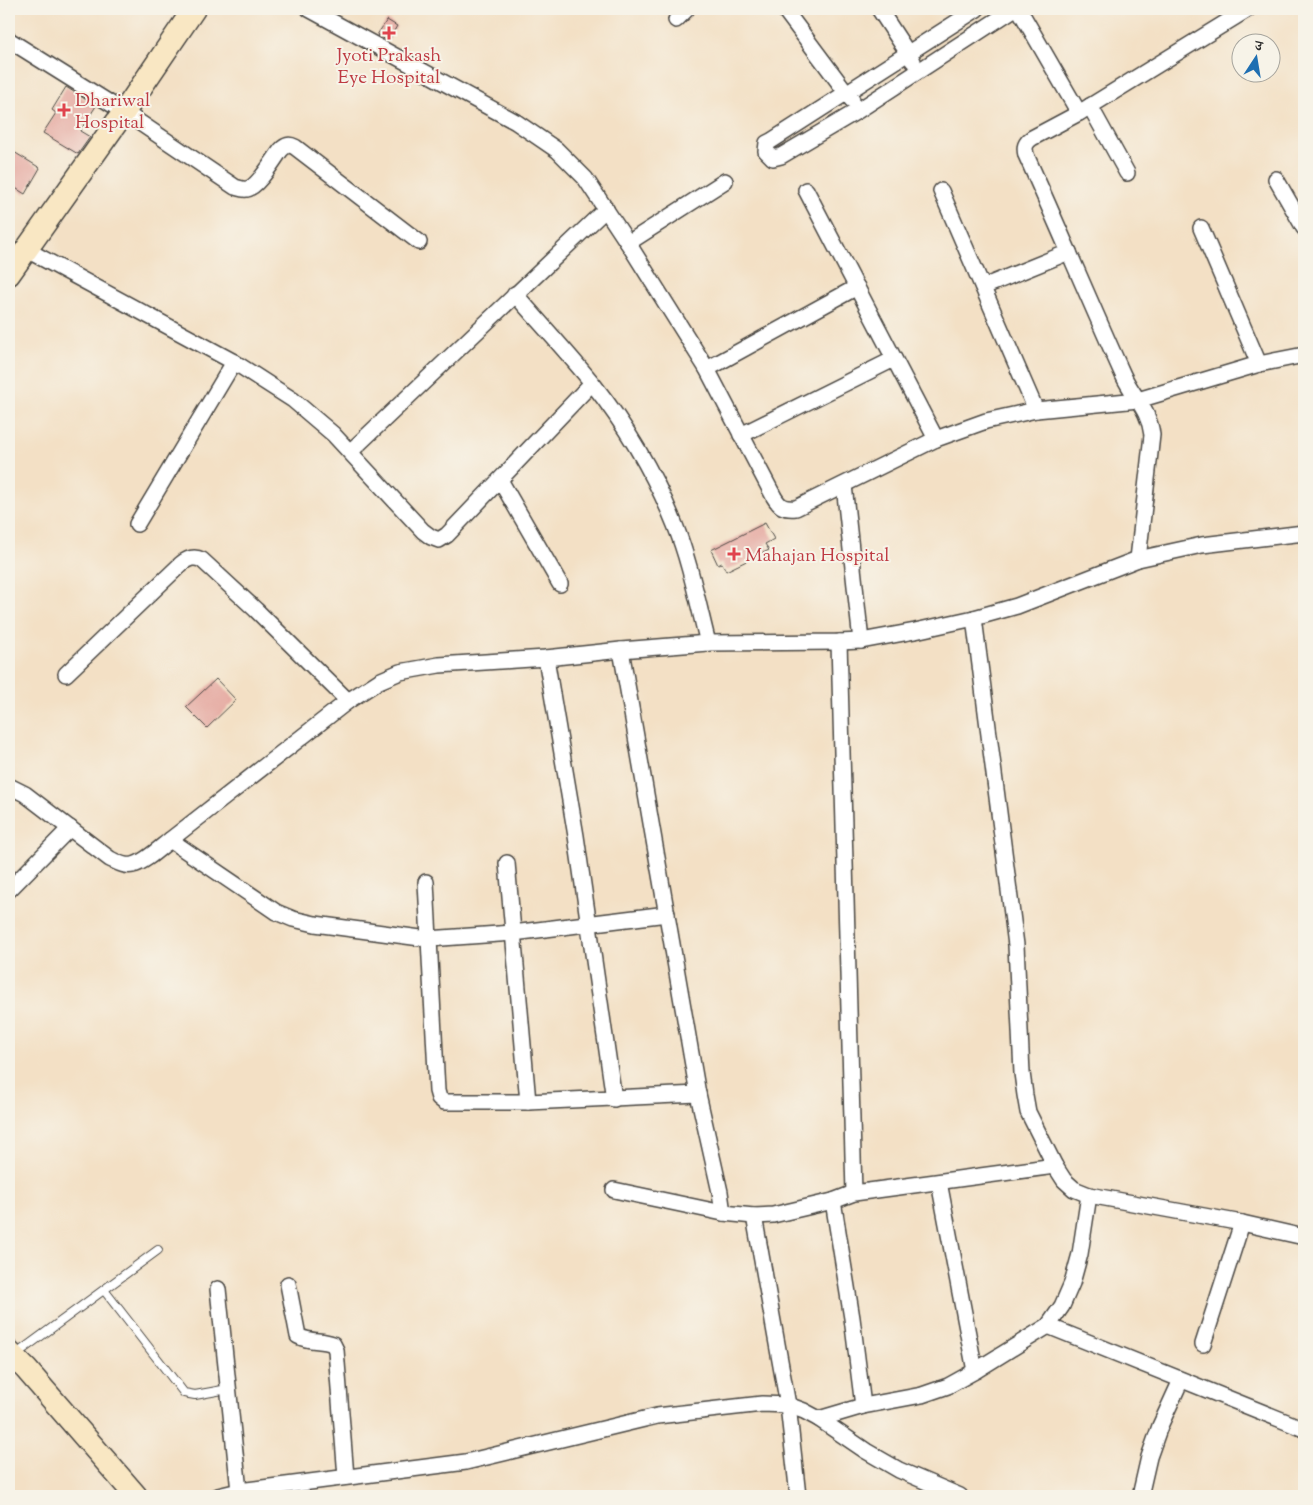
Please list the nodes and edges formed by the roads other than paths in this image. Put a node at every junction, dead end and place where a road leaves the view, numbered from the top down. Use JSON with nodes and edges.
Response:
{"nodes":[{"id":1,"x":194,"y":9,"type":"edge"},
{"id":2,"x":309,"y":9,"type":"edge"},
{"id":3,"x":687,"y":9,"type":"edge"},
{"id":4,"x":784,"y":9,"type":"edge"},
{"id":5,"x":879,"y":9,"type":"edge"},
{"id":6,"x":977,"y":9,"type":"edge"},
{"id":7,"x":1014,"y":9,"type":"edge"},
{"id":8,"x":1019,"y":9,"type":"edge"},
{"id":9,"x":1248,"y":9,"type":"edge"},
{"id":10,"x":676,"y":20,"type":"dead end"},
{"id":11,"x":9,"y":40,"type":"edge"},
{"id":12,"x":908,"y":53,"type":"junction"},
{"id":13,"x":919,"y":70,"type":"junction"},
{"id":14,"x":846,"y":93,"type":"junction"},
{"id":15,"x":859,"y":110,"type":"junction"},
{"id":16,"x":1085,"y":110,"type":"junction"},
{"id":17,"x":124,"y":112,"type":"junction"},
{"id":18,"x":1127,"y":173,"type":"dead end"},
{"id":19,"x":1276,"y":179,"type":"dead end"},
{"id":20,"x":725,"y":181,"type":"dead end"},
{"id":21,"x":806,"y":190,"type":"dead end"},
{"id":22,"x":941,"y":191,"type":"dead end"},
{"id":23,"x":606,"y":209,"type":"junction"},
{"id":24,"x":1201,"y":228,"type":"dead end"},
{"id":25,"x":1304,"y":228,"type":"edge"},
{"id":26,"x":419,"y":242,"type":"dead end"},
{"id":27,"x":628,"y":243,"type":"junction"},
{"id":28,"x":27,"y":250,"type":"junction"},
{"id":29,"x":1069,"y":252,"type":"junction"},
{"id":30,"x":9,"y":274,"type":"edge"},
{"id":31,"x":857,"y":287,"type":"junction"},
{"id":32,"x":983,"y":287,"type":"junction"},
{"id":33,"x":515,"y":294,"type":"junction"},
{"id":34,"x":1304,"y":356,"type":"edge"},
{"id":35,"x":894,"y":359,"type":"junction"},
{"id":36,"x":234,"y":362,"type":"junction"},
{"id":37,"x":1259,"y":364,"type":"junction"},
{"id":38,"x":707,"y":369,"type":"junction"},
{"id":39,"x":592,"y":383,"type":"junction"},
{"id":40,"x":1138,"y":400,"type":"junction"},
{"id":41,"x":1036,"y":410,"type":"junction"},
{"id":42,"x":741,"y":435,"type":"junction"},
{"id":43,"x":936,"y":439,"type":"junction"},
{"id":44,"x":350,"y":452,"type":"junction"},
{"id":45,"x":500,"y":480,"type":"junction"},
{"id":46,"x":844,"y":485,"type":"junction"},
{"id":47,"x":137,"y":524,"type":"dead end"},
{"id":48,"x":1304,"y":532,"type":"edge"},
{"id":49,"x":1138,"y":559,"type":"junction"},
{"id":50,"x":560,"y":584,"type":"dead end"},
{"id":51,"x":974,"y":618,"type":"junction"},
{"id":52,"x":861,"y":641,"type":"junction"},
{"id":53,"x":839,"y":642,"type":"junction"},
{"id":54,"x":708,"y":643,"type":"junction"},
{"id":55,"x":621,"y":650,"type":"junction"},
{"id":56,"x":546,"y":658,"type":"junction"},
{"id":57,"x":66,"y":674,"type":"dead end"},
{"id":58,"x":348,"y":701,"type":"junction"},
{"id":59,"x":9,"y":786,"type":"edge"},
{"id":60,"x":70,"y":828,"type":"junction"},
{"id":61,"x":170,"y":840,"type":"junction"},
{"id":62,"x":506,"y":864,"type":"dead end"},
{"id":63,"x":426,"y":882,"type":"dead end"},
{"id":64,"x":9,"y":890,"type":"edge"},
{"id":65,"x":668,"y":914,"type":"junction"},
{"id":66,"x":590,"y":924,"type":"junction"},
{"id":67,"x":513,"y":933,"type":"junction"},
{"id":68,"x":428,"y":939,"type":"junction"},
{"id":69,"x":698,"y":1094,"type":"junction"},
{"id":70,"x":614,"y":1099,"type":"junction"},
{"id":71,"x":528,"y":1102,"type":"junction"},
{"id":72,"x":1054,"y":1166,"type":"junction"},
{"id":73,"x":939,"y":1182,"type":"junction"},
{"id":74,"x":614,"y":1190,"type":"dead end"},
{"id":75,"x":854,"y":1193,"type":"junction"},
{"id":76,"x":1089,"y":1196,"type":"junction"},
{"id":77,"x":832,"y":1201,"type":"junction"},
{"id":78,"x":723,"y":1213,"type":"junction"},
{"id":79,"x":754,"y":1216,"type":"junction"},
{"id":80,"x":1242,"y":1223,"type":"junction"},
{"id":81,"x":1304,"y":1237,"type":"edge"},
{"id":82,"x":158,"y":1250,"type":"dead end"},
{"id":83,"x":288,"y":1284,"type":"dead end"},
{"id":84,"x":218,"y":1289,"type":"dead end"},
{"id":85,"x":104,"y":1290,"type":"junction"},
{"id":86,"x":1048,"y":1326,"type":"junction"},
{"id":87,"x":1203,"y":1344,"type":"dead end"},
{"id":88,"x":11,"y":1354,"type":"edge"},
{"id":89,"x":975,"y":1372,"type":"junction"},
{"id":90,"x":1181,"y":1380,"type":"junction"},
{"id":91,"x":228,"y":1389,"type":"junction"},
{"id":92,"x":788,"y":1405,"type":"junction"},
{"id":93,"x":863,"y":1406,"type":"junction"},
{"id":94,"x":819,"y":1419,"type":"junction"},
{"id":95,"x":1304,"y":1429,"type":"edge"},
{"id":96,"x":346,"y":1477,"type":"junction"},
{"id":97,"x":239,"y":1491,"type":"junction"},
{"id":98,"x":136,"y":1496,"type":"edge"},
{"id":99,"x":218,"y":1496,"type":"edge"},
{"id":100,"x":798,"y":1496,"type":"edge"},
{"id":101,"x":960,"y":1496,"type":"edge"},
{"id":102,"x":1140,"y":1496,"type":"edge"}],
"edges":[{"from":1,"to":17,"type":"street"},
{"from":2,"to":23,"type":"street"},
{"from":3,"to":10,"type":"street"},
{"from":4,"to":14,"type":"street"},
{"from":5,"to":12,"type":"street"},
{"from":6,"to":12,"type":"street"},
{"from":7,"to":13,"type":"street"},
{"from":8,"to":16,"type":"street"},
{"from":9,"to":16,"type":"street"},
{"from":11,"to":17,"type":"street"},
{"from":12,"to":13,"type":"street"},
{"from":12,"to":14,"type":"street"},
{"from":13,"to":15,"type":"street"},
{"from":14,"to":15,"type":"street"},
{"from":14,"to":15,"type":"street"},
{"from":16,"to":18,"type":"street"},
{"from":16,"to":29,"type":"street"},
{"from":17,"to":26,"type":"street"},
{"from":17,"to":28,"type":"street"},
{"from":19,"to":25,"type":"street"},
{"from":20,"to":27,"type":"street"},
{"from":21,"to":31,"type":"street"},
{"from":22,"to":32,"type":"street"},
{"from":23,"to":27,"type":"street"},
{"from":23,"to":33,"type":"street"},
{"from":24,"to":37,"type":"street"},
{"from":27,"to":38,"type":"street"},
{"from":28,"to":30,"type":"street"},
{"from":28,"to":36,"type":"street"},
{"from":29,"to":32,"type":"street"},
{"from":29,"to":40,"type":"street"},
{"from":31,"to":35,"type":"street"},
{"from":31,"to":38,"type":"street"},
{"from":32,"to":41,"type":"street"},
{"from":33,"to":39,"type":"street"},
{"from":33,"to":44,"type":"street"},
{"from":34,"to":37,"type":"street"},
{"from":35,"to":42,"type":"street"},
{"from":35,"to":43,"type":"street"},
{"from":36,"to":44,"type":"street"},
{"from":36,"to":47,"type":"street"},
{"from":37,"to":40,"type":"street"},
{"from":38,"to":42,"type":"street"},
{"from":39,"to":45,"type":"street"},
{"from":39,"to":54,"type":"street"},
{"from":40,"to":41,"type":"street"},
{"from":40,"to":49,"type":"street"},
{"from":41,"to":43,"type":"street"},
{"from":42,"to":46,"type":"street"},
{"from":43,"to":46,"type":"street"},
{"from":44,"to":45,"type":"street"},
{"from":45,"to":50,"type":"street"},
{"from":46,"to":52,"type":"street"},
{"from":48,"to":49,"type":"street"},
{"from":49,"to":51,"type":"street"},
{"from":51,"to":52,"type":"street"},
{"from":51,"to":72,"type":"street"},
{"from":52,"to":53,"type":"street"},
{"from":53,"to":54,"type":"street"},
{"from":53,"to":75,"type":"street"},
{"from":54,"to":55,"type":"street"},
{"from":55,"to":56,"type":"street"},
{"from":55,"to":65,"type":"street"},
{"from":56,"to":58,"type":"street"},
{"from":56,"to":66,"type":"street"},
{"from":57,"to":58,"type":"street"},
{"from":58,"to":61,"type":"street"},
{"from":59,"to":60,"type":"street"},
{"from":60,"to":61,"type":"street"},
{"from":60,"to":64,"type":"street"},
{"from":61,"to":68,"type":"street"},
{"from":62,"to":67,"type":"street"},
{"from":63,"to":68,"type":"street"},
{"from":65,"to":66,"type":"street"},
{"from":65,"to":69,"type":"street"},
{"from":66,"to":67,"type":"street"},
{"from":66,"to":70,"type":"street"},
{"from":67,"to":68,"type":"street"},
{"from":67,"to":71,"type":"street"},
{"from":68,"to":71,"type":"street"},
{"from":69,"to":70,"type":"street"},
{"from":69,"to":78,"type":"street"},
{"from":70,"to":71,"type":"street"},
{"from":72,"to":73,"type":"street"},
{"from":72,"to":76,"type":"street"},
{"from":73,"to":75,"type":"street"},
{"from":73,"to":89,"type":"street"},
{"from":74,"to":78,"type":"street"},
{"from":75,"to":77,"type":"street"},
{"from":76,"to":80,"type":"street"},
{"from":76,"to":86,"type":"street"},
{"from":77,"to":79,"type":"street"},
{"from":77,"to":93,"type":"street"},
{"from":78,"to":79,"type":"street"},
{"from":79,"to":92,"type":"street"},
{"from":80,"to":81,"type":"street"},
{"from":80,"to":87,"type":"street"},
{"from":82,"to":85,"type":"lane"},
{"from":83,"to":96,"type":"street"},
{"from":84,"to":91,"type":"street"},
{"from":85,"to":88,"type":"lane"},
{"from":85,"to":91,"type":"lane"},
{"from":86,"to":89,"type":"street"},
{"from":86,"to":90,"type":"street"},
{"from":88,"to":98,"type":"street"},
{"from":89,"to":93,"type":"street"},
{"from":90,"to":95,"type":"street"},
{"from":90,"to":102,"type":"street"},
{"from":91,"to":97,"type":"street"},
{"from":92,"to":94,"type":"street"},
{"from":92,"to":96,"type":"street"},
{"from":92,"to":100,"type":"street"},
{"from":93,"to":94,"type":"street"},
{"from":94,"to":101,"type":"street"},
{"from":96,"to":97,"type":"street"},
{"from":97,"to":99,"type":"street"}]}
